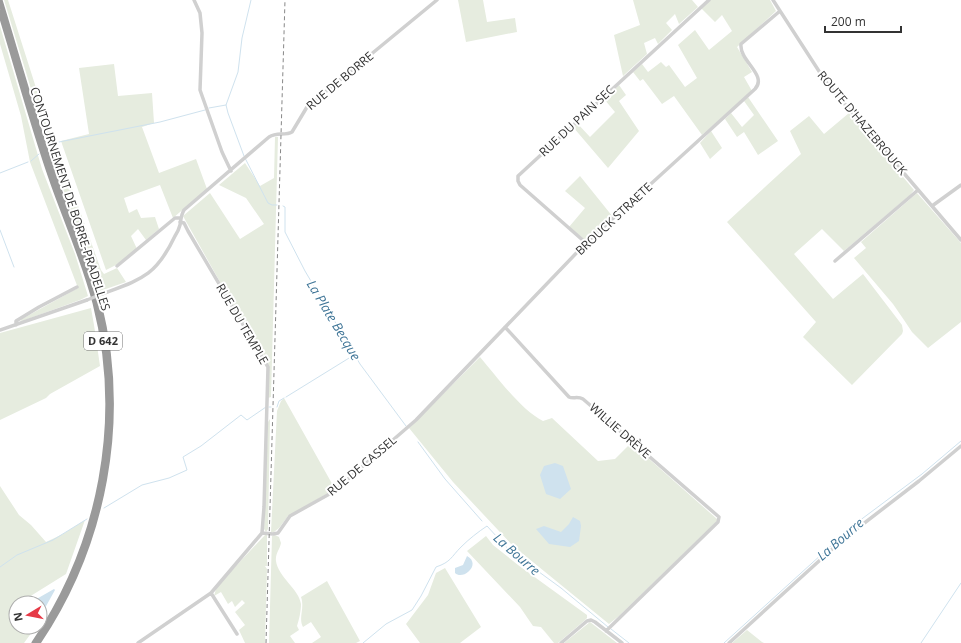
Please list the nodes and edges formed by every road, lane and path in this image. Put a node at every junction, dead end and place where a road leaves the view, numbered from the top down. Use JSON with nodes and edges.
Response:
{"nodes":[{"id":1,"x":0,"y":0,"type":"edge"},
{"id":2,"x":194,"y":0,"type":"edge"},
{"id":3,"x":437,"y":0,"type":"edge"},
{"id":4,"x":708,"y":0,"type":"edge"},
{"id":5,"x":773,"y":0,"type":"edge"},
{"id":6,"x":780,"y":11,"type":"junction"},
{"id":7,"x":0,"y":12,"type":"edge"},
{"id":8,"x":231,"y":171,"type":"junction"},
{"id":9,"x":961,"y":186,"type":"edge"},
{"id":10,"x":918,"y":190,"type":"junction"},
{"id":11,"x":932,"y":206,"type":"junction"},
{"id":12,"x":181,"y":220,"type":"junction"},
{"id":13,"x":961,"y":240,"type":"edge"},
{"id":14,"x":586,"y":244,"type":"junction"},
{"id":15,"x":836,"y":261,"type":"dead end"},
{"id":16,"x":117,"y":266,"type":"dead end"},
{"id":17,"x":77,"y":287,"type":"dead end"},
{"id":18,"x":16,"y":325,"type":"junction"},
{"id":19,"x":506,"y":327,"type":"junction"},
{"id":20,"x":0,"y":330,"type":"edge"},
{"id":21,"x":407,"y":427,"type":"joint"},
{"id":22,"x":961,"y":446,"type":"edge"},
{"id":23,"x":262,"y":533,"type":"junction"},
{"id":24,"x":211,"y":593,"type":"junction"},
{"id":25,"x":608,"y":628,"type":"junction"},
{"id":26,"x":237,"y":634,"type":"dead end"},
{"id":27,"x":34,"y":643,"type":"edge"},
{"id":28,"x":38,"y":643,"type":"edge"},
{"id":29,"x":138,"y":643,"type":"edge"},
{"id":30,"x":561,"y":643,"type":"edge"},
{"id":31,"x":622,"y":643,"type":"edge"},
{"id":32,"x":729,"y":643,"type":"edge"}],
"edges":[{"from":1,"to":28,"type":"highway","number":"D 642"},
{"from":2,"to":8,"type":"street"},
{"from":3,"to":8,"type":"street","name":"RUE DE BORRE"},
{"from":4,"to":14,"type":"street","name":"RUE DU PAIN SEC"},
{"from":5,"to":6,"type":"street","name":"ROUTE D'HAZEBROUCK"},
{"from":6,"to":10,"type":"street","name":"ROUTE D'HAZEBROUCK"},
{"from":6,"to":14,"type":"street","name":"BROUCK STRAETE"},
{"from":7,"to":27,"type":"highway","name":"CONTOURNEMENT DE BORRE-PRADELLES","number":"D 642"},
{"from":8,"to":12,"type":"street"},
{"from":9,"to":11,"type":"street"},
{"from":10,"to":11,"type":"street","name":"ROUTE D'HAZEBROUCK"},
{"from":10,"to":15,"type":"street"},
{"from":11,"to":13,"type":"street","name":"ROUTE D'HAZEBROUCK"},
{"from":12,"to":16,"type":"street"},
{"from":12,"to":18,"type":"street","bridge":true},
{"from":12,"to":23,"type":"street","name":"RUE DU TEMPLE"},
{"from":14,"to":19,"type":"street","name":"BROUCK STRAETE"},
{"from":17,"to":18,"type":"street"},
{"from":18,"to":20,"type":"street"},
{"from":19,"to":21,"type":"street","name":"BROUCK STRAETE"},
{"from":19,"to":25,"type":"street","name":"WILLIE DRÈVE"},
{"from":21,"to":23,"type":"street","name":"RUE DE CASSEL"},
{"from":22,"to":32,"type":"street"},
{"from":23,"to":24,"type":"street"},
{"from":24,"to":26,"type":"street"},
{"from":24,"to":29,"type":"street"},
{"from":25,"to":30,"type":"street"},
{"from":25,"to":31,"type":"street"}]}
